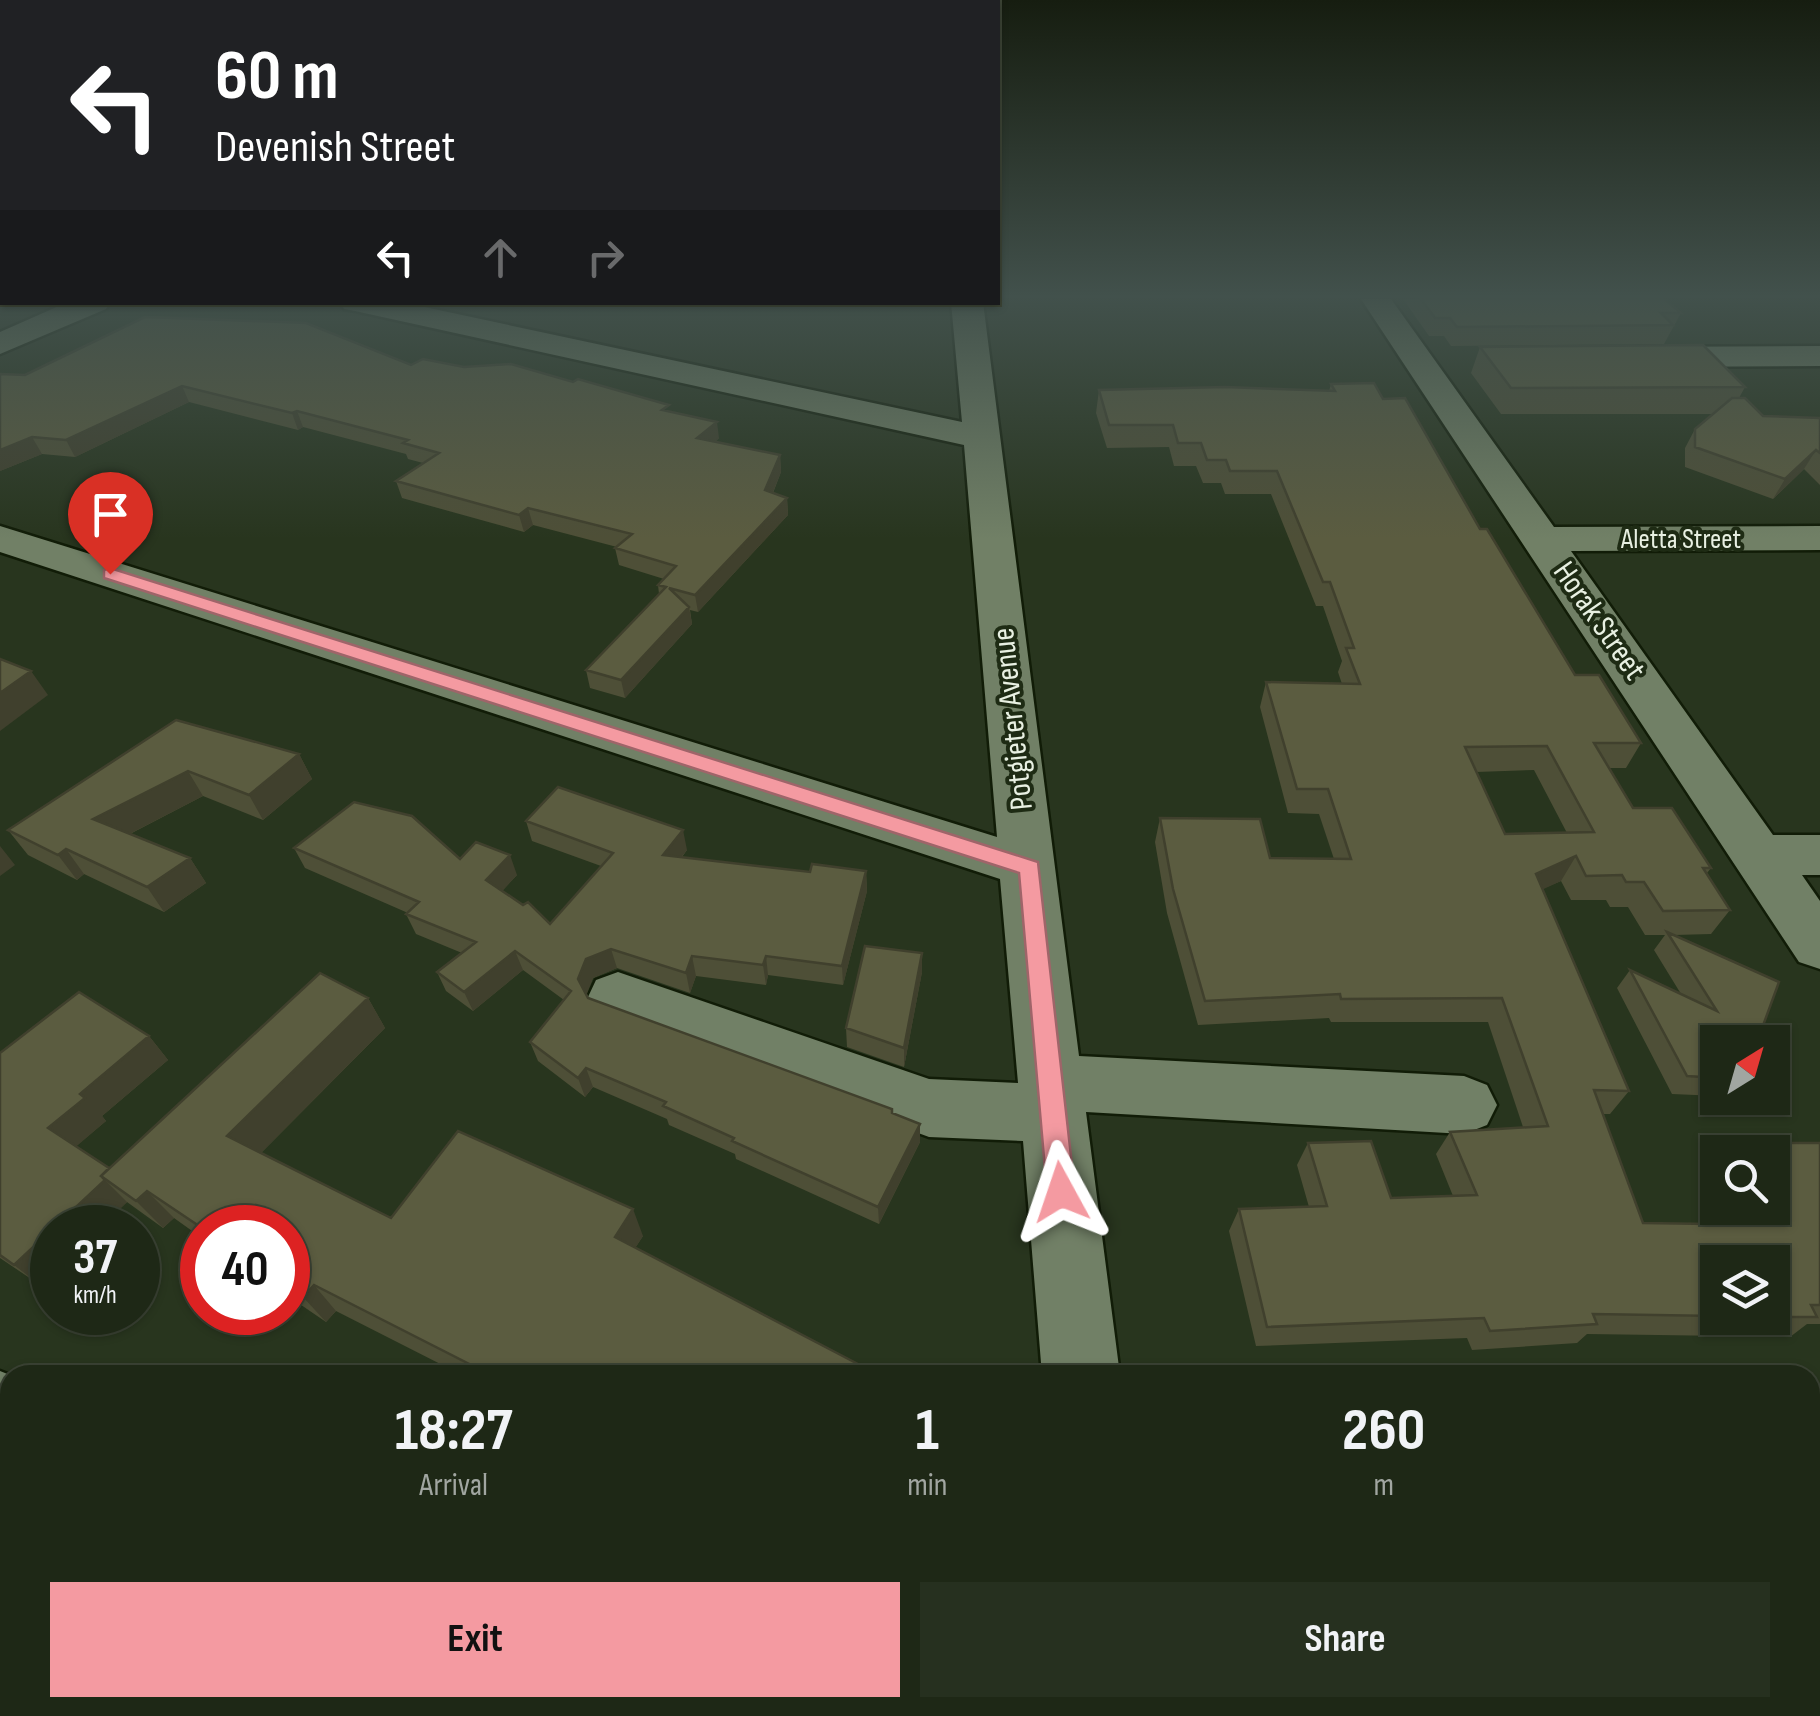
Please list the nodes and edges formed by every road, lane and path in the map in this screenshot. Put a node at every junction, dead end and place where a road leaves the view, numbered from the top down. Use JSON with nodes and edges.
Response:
{"nodes":[{"id":1,"x":711,"y":379,"type":"edge"},
{"id":2,"x":977,"y":379,"type":"edge"},
{"id":3,"x":1451,"y":379,"type":"edge"},
{"id":4,"x":984,"y":438,"type":"junction"},
{"id":5,"x":0,"y":538,"type":"edge"},
{"id":6,"x":1820,"y":538,"type":"edge"},
{"id":7,"x":1542,"y":539,"type":"junction"},
{"id":8,"x":1761,"y":855,"type":"junction"},
{"id":9,"x":1820,"y":855,"type":"edge"},
{"id":10,"x":1030,"y":868,"type":"junction"},
{"id":11,"x":1820,"y":946,"type":"edge"},
{"id":12,"x":618,"y":997,"type":"dead end"},
{"id":13,"x":1052,"y":1097,"type":"junction"},
{"id":14,"x":1464,"y":1105,"type":"dead end"},
{"id":15,"x":1080,"y":1365,"type":"edge"}],
"edges":[{"from":1,"to":4,"type":"street"},
{"from":2,"to":4,"type":"street","name":"Potgieter Avenue"},
{"from":3,"to":7,"type":"street","name":"Horak Street"},
{"from":4,"to":10,"type":"street","name":"Potgieter Avenue"},
{"from":5,"to":10,"type":"street"},
{"from":6,"to":7,"type":"street","name":"Aletta Street"},
{"from":7,"to":8,"type":"street","name":"Horak Street"},
{"from":8,"to":9,"type":"street"},
{"from":8,"to":11,"type":"street","name":"Horak Street"},
{"from":10,"to":13,"type":"street","name":"Potgieter Avenue"},
{"from":12,"to":13,"type":"street"},
{"from":13,"to":14,"type":"street"},
{"from":13,"to":15,"type":"street","name":"Potgieter Avenue"}]}
